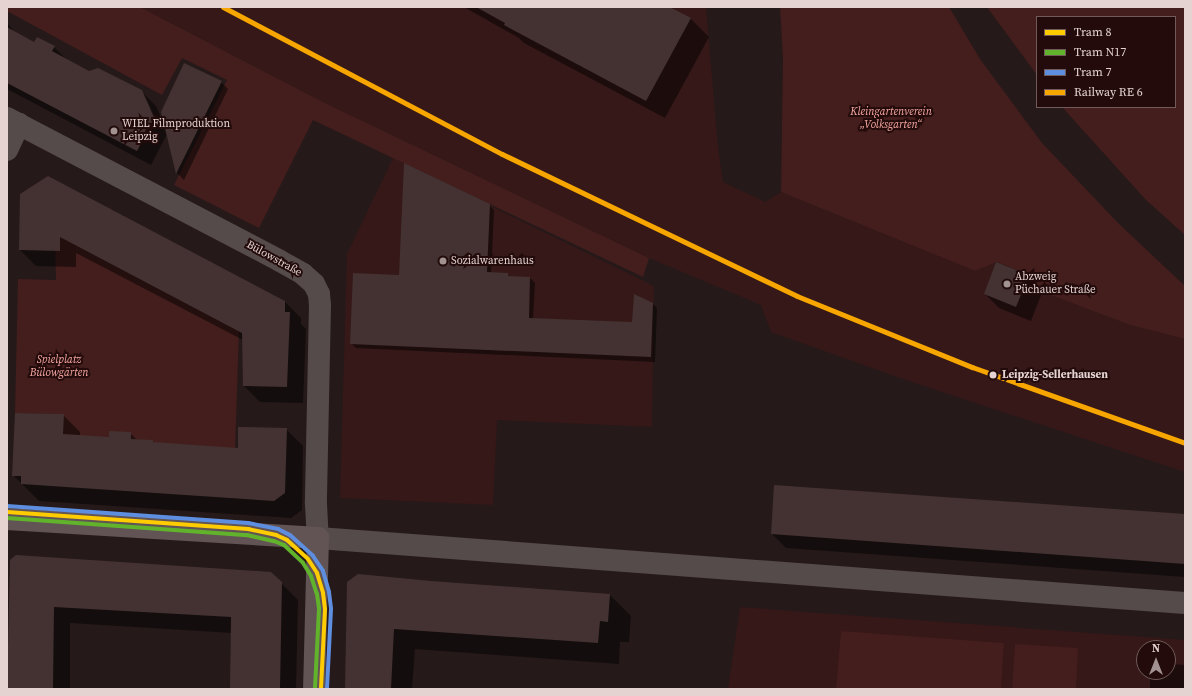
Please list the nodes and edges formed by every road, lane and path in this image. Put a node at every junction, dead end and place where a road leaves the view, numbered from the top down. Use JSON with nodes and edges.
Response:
{"nodes":[{"id":1,"x":13,"y":121,"type":"edge"},
{"id":2,"x":7,"y":150,"type":"edge"},
{"id":3,"x":7,"y":519,"type":"edge"},
{"id":4,"x":318,"y":538,"type":"junction"},
{"id":5,"x":1185,"y":603,"type":"edge"},
{"id":6,"x":314,"y":689,"type":"edge"}],
"edges":[{"from":1,"to":2,"type":"street"},
{"from":1,"to":4,"type":"street","name":"Bülowstraße"},
{"from":3,"to":4,"type":"main road"},
{"from":4,"to":5,"type":"street"},
{"from":4,"to":6,"type":"main road"}]}
